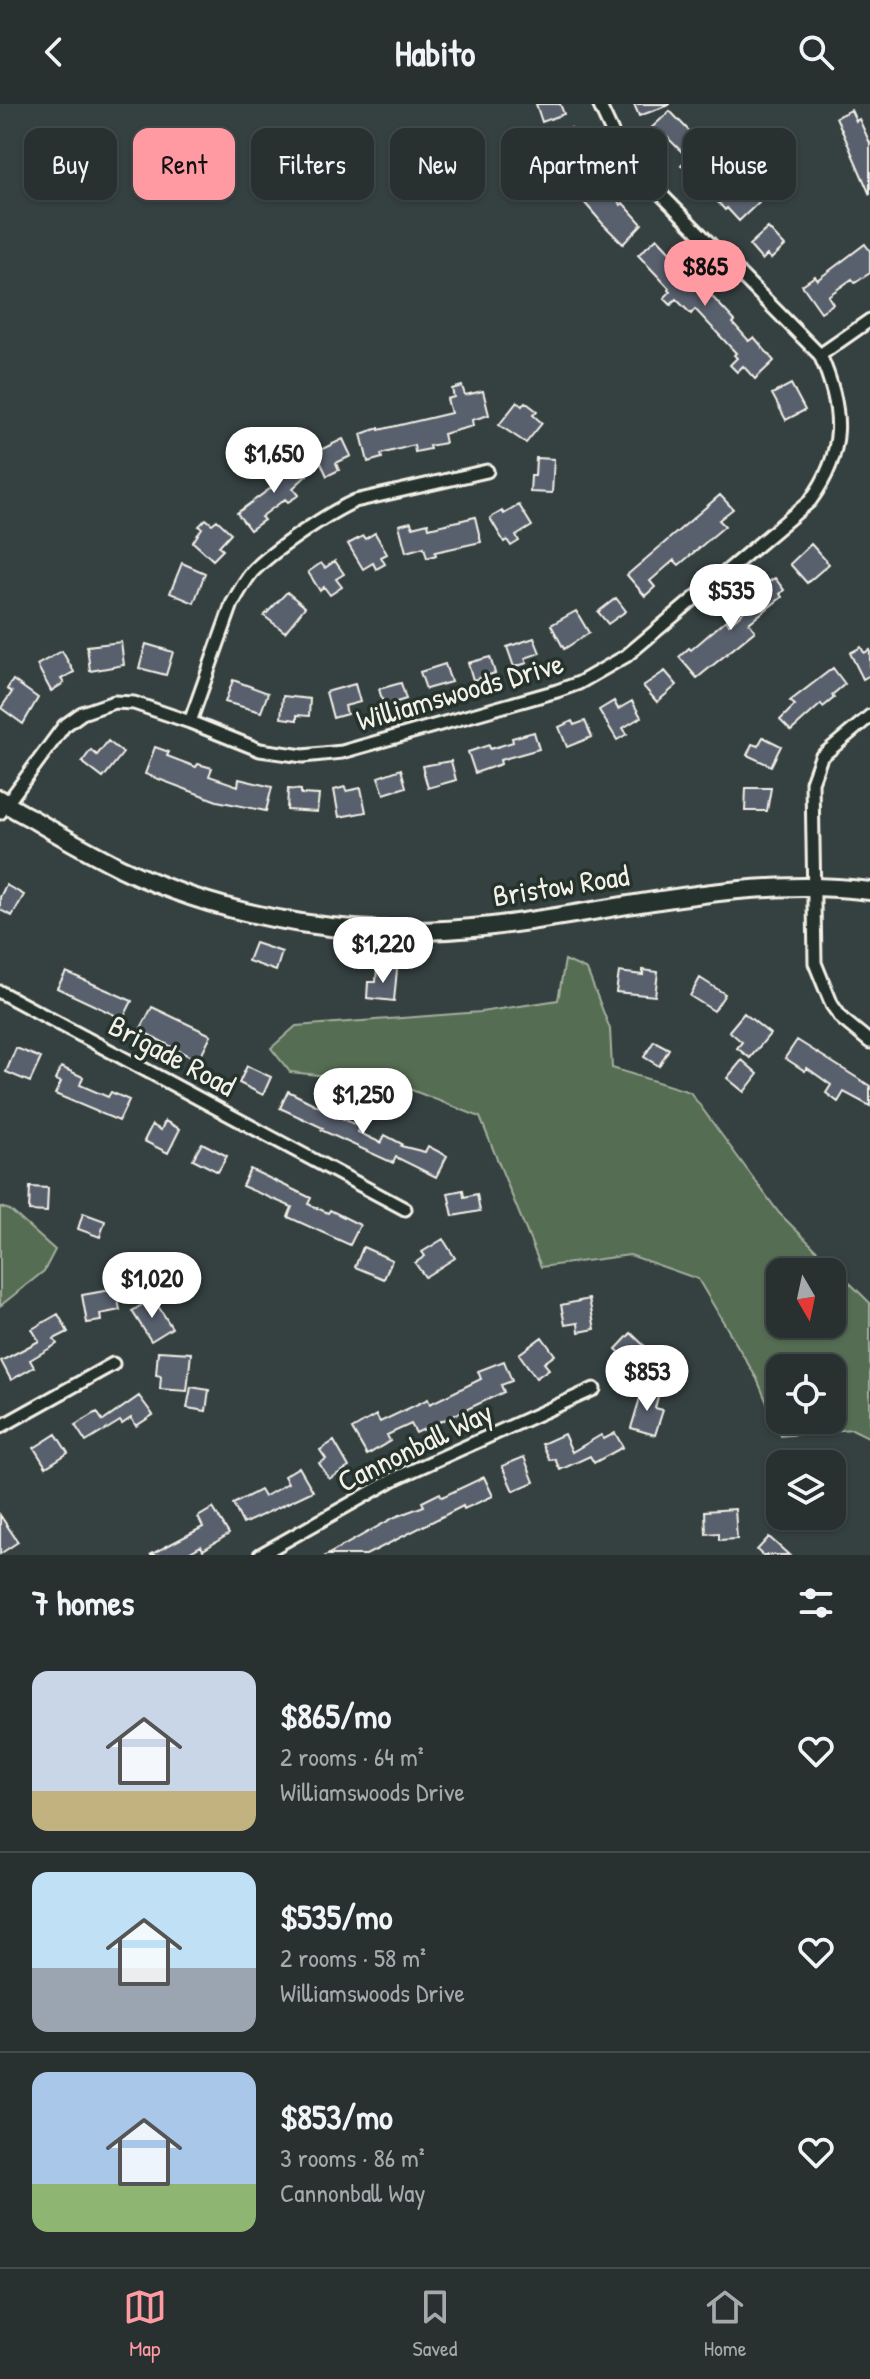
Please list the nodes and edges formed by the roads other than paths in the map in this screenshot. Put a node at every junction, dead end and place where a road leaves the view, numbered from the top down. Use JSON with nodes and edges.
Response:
{"nodes":[{"id":1,"x":599,"y":104,"type":"edge"},
{"id":2,"x":870,"y":320,"type":"edge"},
{"id":3,"x":820,"y":355,"type":"junction"},
{"id":4,"x":487,"y":471,"type":"dead end"},
{"id":5,"x":870,"y":716,"type":"edge"},
{"id":6,"x":190,"y":722,"type":"junction"},
{"id":7,"x":2,"y":805,"type":"edge"},
{"id":8,"x":814,"y":886,"type":"junction"},
{"id":9,"x":870,"y":891,"type":"edge"},
{"id":10,"x":0,"y":992,"type":"edge"},
{"id":11,"x":870,"y":1042,"type":"edge"},
{"id":12,"x":405,"y":1209,"type":"dead end"},
{"id":13,"x":113,"y":1364,"type":"dead end"},
{"id":14,"x":594,"y":1389,"type":"dead end"},
{"id":15,"x":0,"y":1427,"type":"edge"},
{"id":16,"x":260,"y":1555,"type":"edge"}],
"edges":[{"from":1,"to":3,"type":"street","name":"Williamswoods Drive"},
{"from":2,"to":3,"type":"street"},
{"from":3,"to":6,"type":"street","name":"Williamswoods Drive"},
{"from":4,"to":6,"type":"street"},
{"from":5,"to":8,"type":"street"},
{"from":6,"to":7,"type":"street","name":"Williamswoods Drive"},
{"from":7,"to":8,"type":"main road","name":"Bristow Road"},
{"from":8,"to":9,"type":"main road","name":"Bristow Road"},
{"from":8,"to":11,"type":"street"},
{"from":10,"to":12,"type":"street","name":"Brigade Road"},
{"from":13,"to":15,"type":"street"},
{"from":14,"to":16,"type":"street","name":"Cannonball Way"}]}
